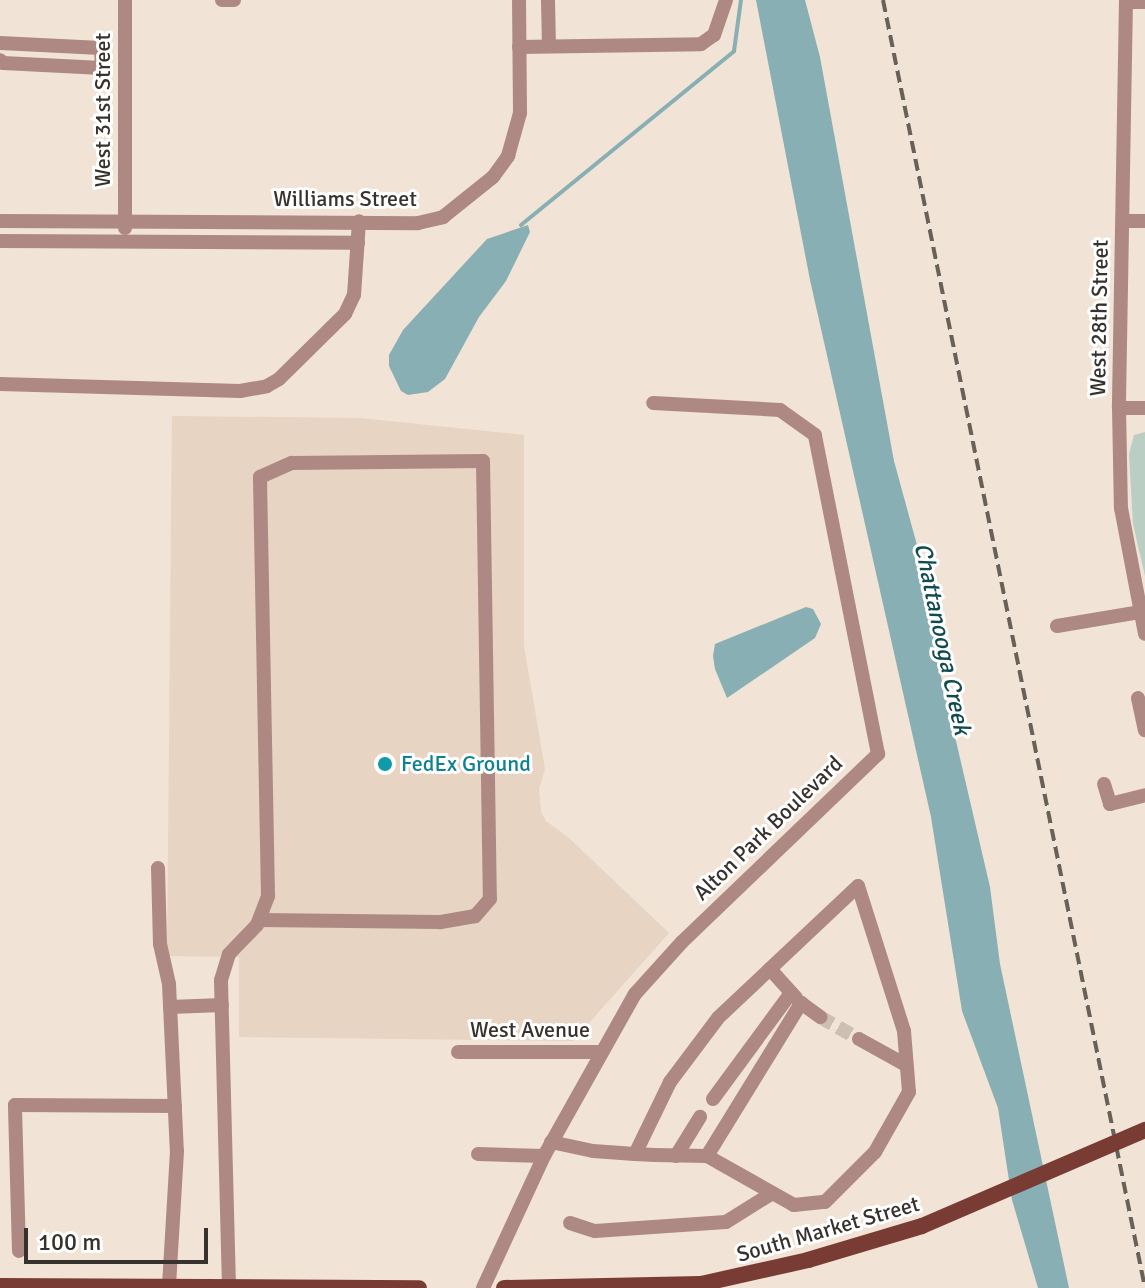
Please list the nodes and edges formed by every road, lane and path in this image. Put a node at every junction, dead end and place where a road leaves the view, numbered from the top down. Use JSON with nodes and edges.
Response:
{"nodes":[{"id":1,"x":125,"y":0,"type":"edge"},
{"id":2,"x":222,"y":0,"type":"edge"},
{"id":3,"x":234,"y":0,"type":"edge"},
{"id":4,"x":519,"y":0,"type":"edge"},
{"id":5,"x":548,"y":0,"type":"edge"},
{"id":6,"x":726,"y":0,"type":"edge"},
{"id":7,"x":1126,"y":1,"type":"edge"},
{"id":8,"x":1145,"y":2,"type":"edge"},
{"id":9,"x":0,"y":43,"type":"edge"},
{"id":10,"x":549,"y":46,"type":"junction"},
{"id":11,"x":519,"y":47,"type":"junction"},
{"id":12,"x":0,"y":60,"type":"edge"},
{"id":13,"x":42,"y":220,"type":"junction"},
{"id":14,"x":125,"y":220,"type":"junction"},
{"id":15,"x":200,"y":220,"type":"junction"},
{"id":16,"x":0,"y":221,"type":"edge"},
{"id":17,"x":359,"y":221,"type":"junction"},
{"id":18,"x":1123,"y":221,"type":"junction"},
{"id":19,"x":1145,"y":221,"type":"edge"},
{"id":20,"x":0,"y":241,"type":"edge"},
{"id":21,"x":41,"y":241,"type":"junction"},
{"id":22,"x":125,"y":242,"type":"junction"},
{"id":23,"x":199,"y":242,"type":"junction"},
{"id":24,"x":358,"y":243,"type":"junction"},
{"id":25,"x":0,"y":384,"type":"edge"},
{"id":26,"x":653,"y":403,"type":"dead end"},
{"id":27,"x":1119,"y":408,"type":"junction"},
{"id":28,"x":1145,"y":408,"type":"edge"},
{"id":29,"x":1141,"y":612,"type":"junction"},
{"id":30,"x":1057,"y":626,"type":"dead end"},
{"id":31,"x":1145,"y":634,"type":"edge"},
{"id":32,"x":1138,"y":698,"type":"dead end"},
{"id":33,"x":1145,"y":730,"type":"edge"},
{"id":34,"x":1104,"y":784,"type":"dead end"},
{"id":35,"x":1145,"y":795,"type":"edge"},
{"id":36,"x":158,"y":868,"type":"dead end"},
{"id":37,"x":259,"y":920,"type":"junction"},
{"id":38,"x":770,"y":969,"type":"junction"},
{"id":39,"x":796,"y":998,"type":"junction"},
{"id":40,"x":222,"y":1005,"type":"junction"},
{"id":41,"x":170,"y":1007,"type":"junction"},
{"id":42,"x":820,"y":1017,"type":"tunnel mouth"},
{"id":43,"x":859,"y":1039,"type":"tunnel mouth"},
{"id":44,"x":458,"y":1052,"type":"dead end"},
{"id":45,"x":601,"y":1052,"type":"junction"},
{"id":46,"x":906,"y":1065,"type":"junction"},
{"id":47,"x":713,"y":1099,"type":"dead end"},
{"id":48,"x":175,"y":1106,"type":"junction"},
{"id":49,"x":700,"y":1117,"type":"dead end"},
{"id":50,"x":1145,"y":1130,"type":"edge"},
{"id":51,"x":547,"y":1149,"type":"junction"},
{"id":52,"x":478,"y":1154,"type":"dead end"},
{"id":53,"x":635,"y":1154,"type":"junction"},
{"id":54,"x":676,"y":1156,"type":"junction"},
{"id":55,"x":707,"y":1156,"type":"junction"},
{"id":56,"x":771,"y":1194,"type":"junction"},
{"id":57,"x":570,"y":1223,"type":"dead end"},
{"id":58,"x":19,"y":1251,"type":"dead end"},
{"id":59,"x":0,"y":1286,"type":"edge"},
{"id":60,"x":169,"y":1286,"type":"edge"},
{"id":61,"x":108,"y":1287,"type":"edge"},
{"id":62,"x":229,"y":1287,"type":"edge"},
{"id":63,"x":622,"y":1287,"type":"edge"},
{"id":64,"x":419,"y":1288,"type":"edge"},
{"id":65,"x":483,"y":1288,"type":"edge"},
{"id":66,"x":504,"y":1288,"type":"edge"},
{"id":67,"x":523,"y":1288,"type":"edge"}],
"edges":[{"from":1,"to":14,"type":"street","name":"West 31st Street"},
{"from":2,"to":3,"type":"street"},
{"from":4,"to":11,"type":"street","name":"Williams Street"},
{"from":5,"to":10,"type":"street"},
{"from":6,"to":10,"type":"street"},
{"from":7,"to":8,"type":"street"},
{"from":7,"to":18,"type":"street","name":"West 28th Street"},
{"from":9,"to":12,"type":"street"},
{"from":10,"to":11,"type":"street"},
{"from":11,"to":17,"type":"street","name":"Williams Street"},
{"from":13,"to":14,"type":"street","name":"Williams Street"},
{"from":13,"to":16,"type":"street","name":"Williams Street"},
{"from":13,"to":21,"type":"street"},
{"from":14,"to":15,"type":"street","name":"Williams Street"},
{"from":14,"to":22,"type":"street","name":"West 31st Street"},
{"from":15,"to":17,"type":"street","name":"Williams Street"},
{"from":15,"to":23,"type":"street"},
{"from":17,"to":24,"type":"street"},
{"from":18,"to":19,"type":"street"},
{"from":18,"to":27,"type":"street","name":"West 28th Street"},
{"from":20,"to":21,"type":"street"},
{"from":21,"to":22,"type":"street"},
{"from":22,"to":23,"type":"street"},
{"from":23,"to":24,"type":"street"},
{"from":24,"to":25,"type":"street"},
{"from":26,"to":45,"type":"street","name":"Alton Park Boulevard"},
{"from":27,"to":28,"type":"street"},
{"from":27,"to":29,"type":"street","name":"West 28th Street"},
{"from":29,"to":30,"type":"street"},
{"from":29,"to":31,"type":"street","name":"West 28th Street"},
{"from":32,"to":33,"type":"street"},
{"from":34,"to":35,"type":"street"},
{"from":36,"to":41,"type":"street"},
{"from":37,"to":37,"type":"street"},
{"from":37,"to":40,"type":"street"},
{"from":38,"to":39,"type":"street"},
{"from":38,"to":46,"type":"street"},
{"from":38,"to":53,"type":"street"},
{"from":39,"to":42,"type":"street"},
{"from":39,"to":47,"type":"street"},
{"from":39,"to":55,"type":"street"},
{"from":40,"to":41,"type":"street"},
{"from":40,"to":62,"type":"street"},
{"from":41,"to":48,"type":"street"},
{"from":43,"to":46,"type":"street"},
{"from":44,"to":45,"type":"street","name":"West Avenue"},
{"from":45,"to":51,"type":"street","name":"Alton Park Boulevard"},
{"from":46,"to":56,"type":"street"},
{"from":48,"to":58,"type":"street"},
{"from":48,"to":60,"type":"street"},
{"from":49,"to":54,"type":"street"},
{"from":50,"to":63,"type":"main road","name":"South Market Street","bridge":true},
{"from":51,"to":52,"type":"street"},
{"from":51,"to":53,"type":"street"},
{"from":51,"to":65,"type":"street","name":"Alton Park Boulevard"},
{"from":53,"to":54,"type":"street"},
{"from":54,"to":55,"type":"street"},
{"from":55,"to":56,"type":"street"},
{"from":56,"to":57,"type":"street"},
{"from":59,"to":61,"type":"main road"},
{"from":60,"to":61,"type":"main road"},
{"from":60,"to":62,"type":"main road"},
{"from":62,"to":64,"type":"main road"},
{"from":63,"to":67,"type":"main road","name":"South Market Street"},
{"from":66,"to":67,"type":"main road","name":"South Market Street"}]}
